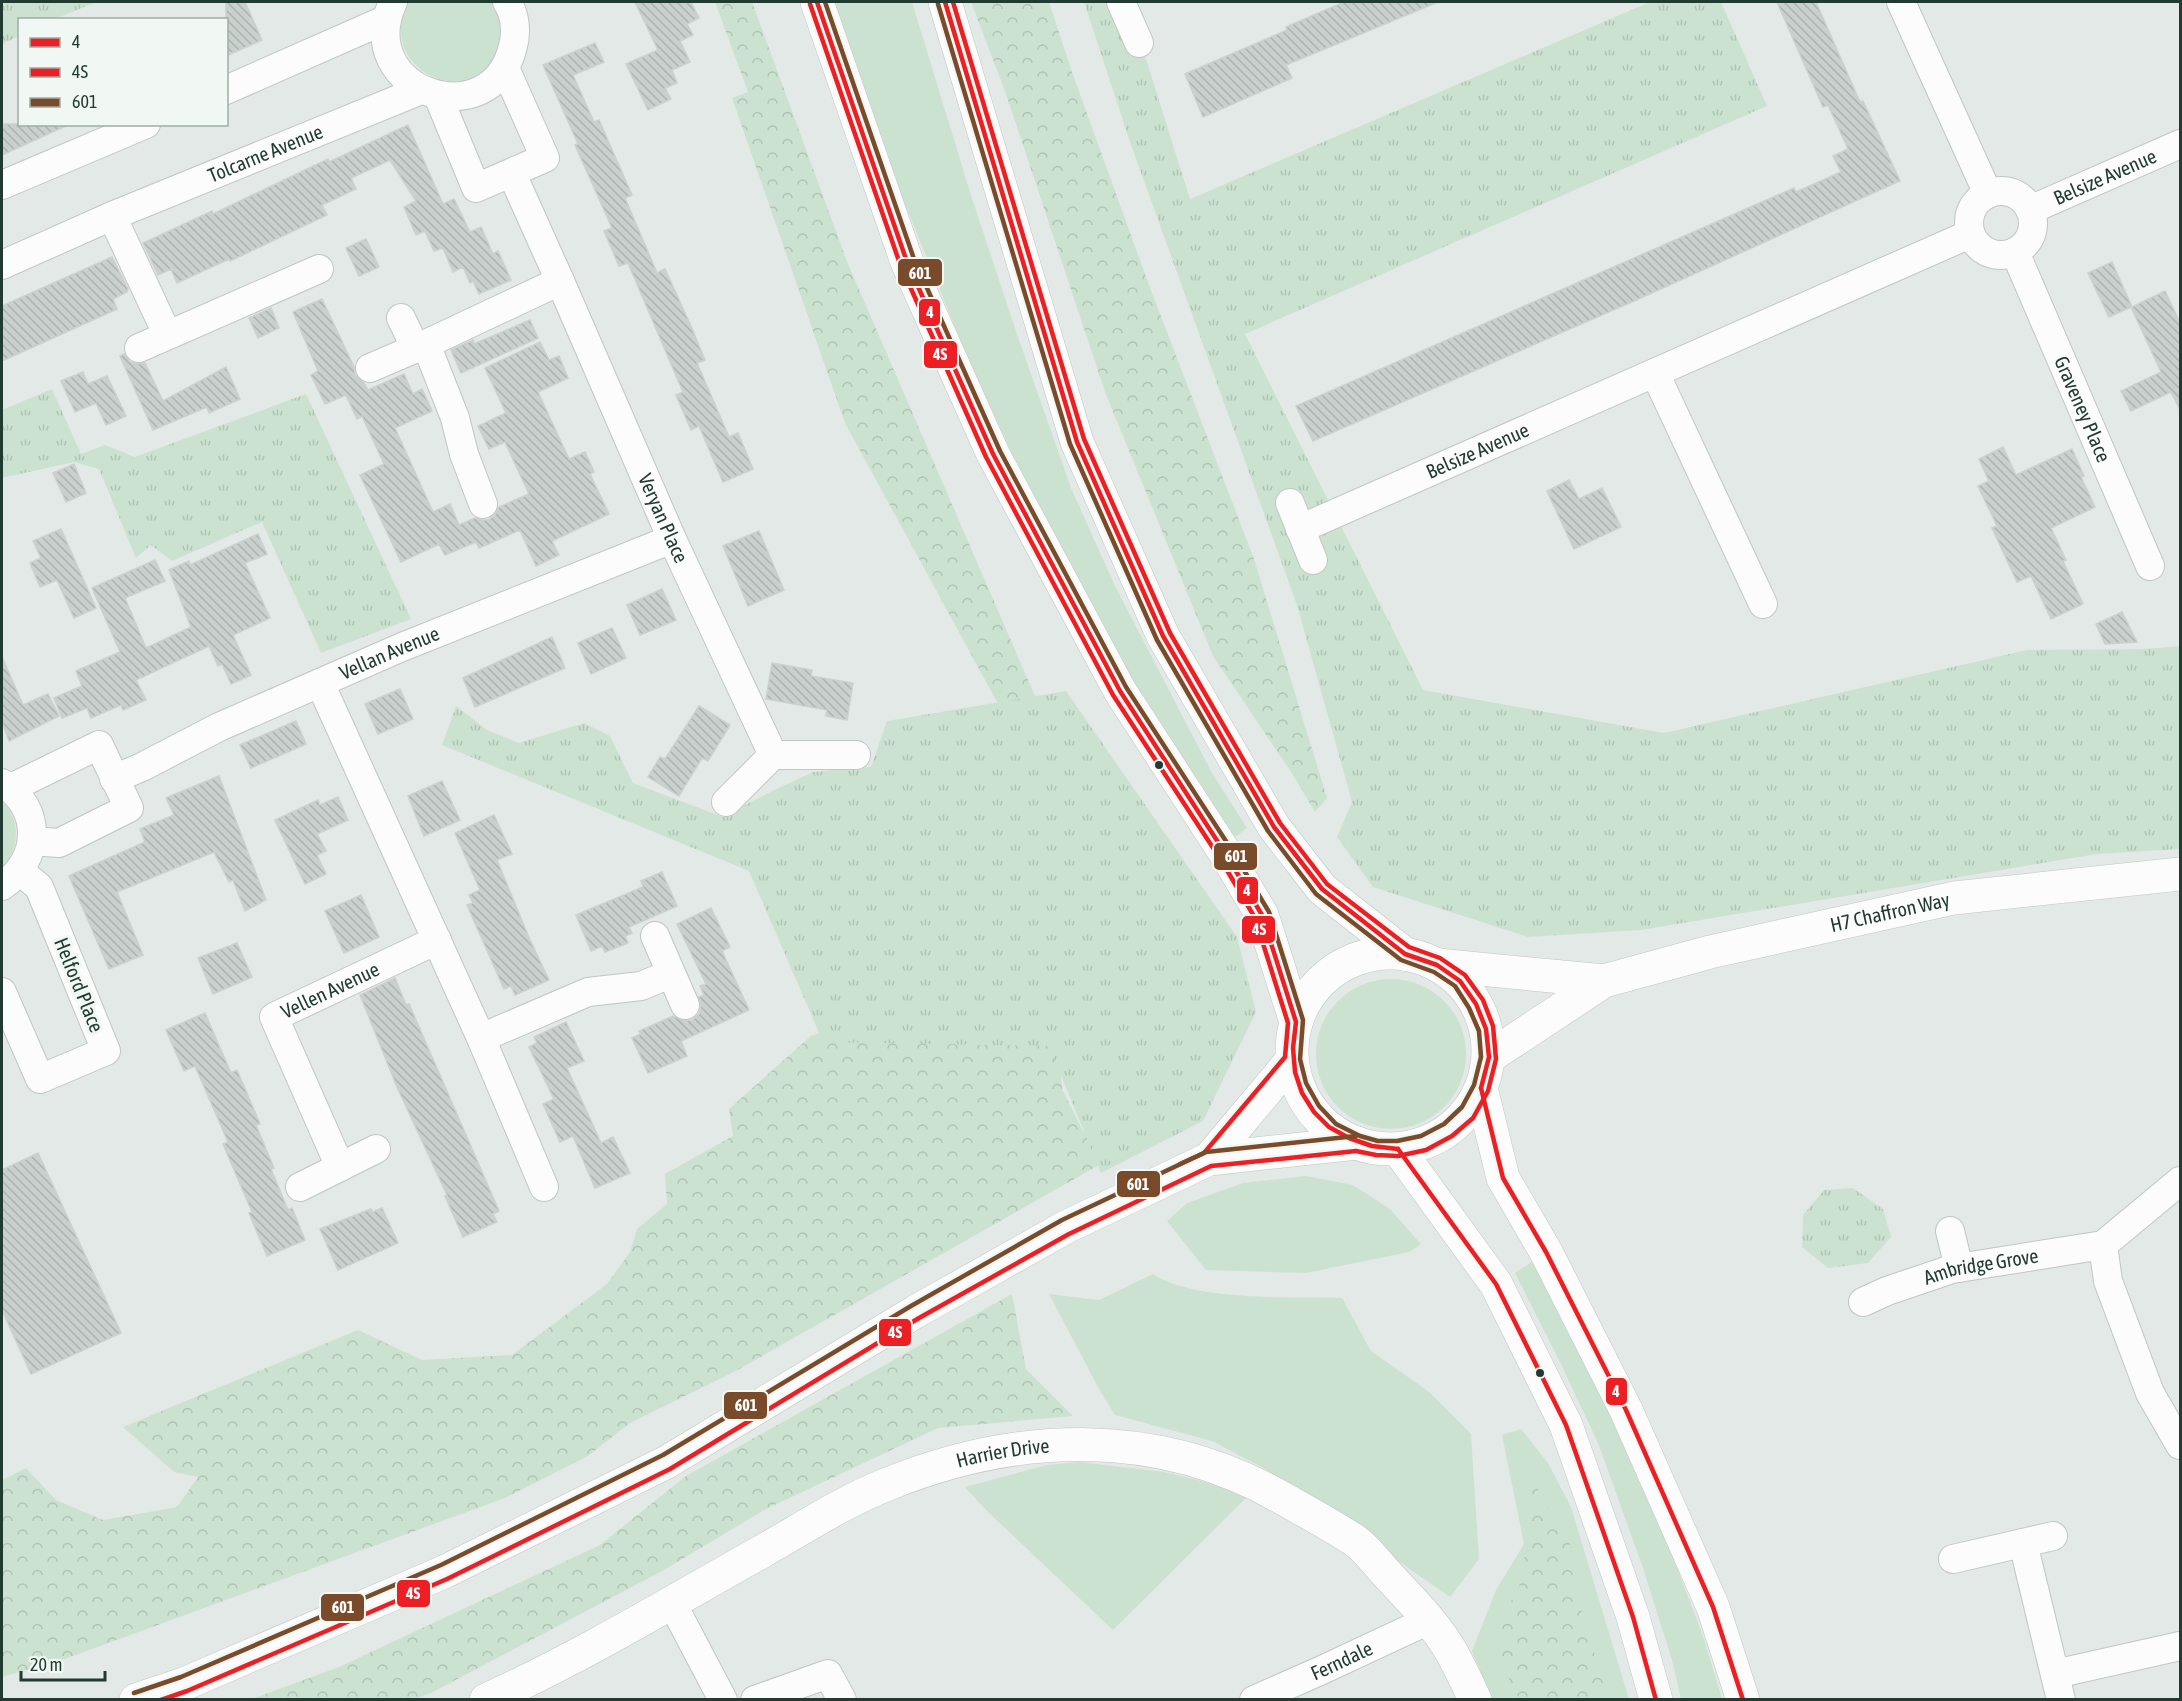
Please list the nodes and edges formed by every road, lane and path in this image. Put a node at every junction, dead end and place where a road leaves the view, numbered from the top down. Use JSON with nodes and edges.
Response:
{"nodes":[{"id":1,"x":507,"y":2,"type":"edge"},
{"id":2,"x":817,"y":2,"type":"edge"},
{"id":3,"x":945,"y":2,"type":"edge"},
{"id":4,"x":1901,"y":2,"type":"edge"},
{"id":5,"x":1130,"y":4,"type":"edge"},
{"id":6,"x":390,"y":10,"type":"edge"},
{"id":7,"x":1139,"y":43,"type":"dead end"},
{"id":8,"x":505,"y":68,"type":"junction"},
{"id":9,"x":228,"y":89,"type":"edge"},
{"id":10,"x":430,"y":93,"type":"junction"},
{"id":11,"x":141,"y":126,"type":"edge"},
{"id":12,"x":2181,"y":144,"type":"edge"},
{"id":13,"x":512,"y":174,"type":"junction"},
{"id":14,"x":2,"y":185,"type":"edge"},
{"id":15,"x":1988,"y":194,"type":"junction"},
{"id":16,"x":2030,"y":210,"type":"junction"},
{"id":17,"x":112,"y":216,"type":"junction"},
{"id":18,"x":1970,"y":234,"type":"junction"},
{"id":19,"x":2015,"y":252,"type":"junction"},
{"id":20,"x":2,"y":265,"type":"edge"},
{"id":21,"x":319,"y":268,"type":"dead end"},
{"id":22,"x":560,"y":281,"type":"junction"},
{"id":23,"x":401,"y":318,"type":"dead end"},
{"id":24,"x":167,"y":334,"type":"junction"},
{"id":25,"x":421,"y":347,"type":"junction"},
{"id":26,"x":138,"y":348,"type":"dead end"},
{"id":27,"x":370,"y":368,"type":"dead end"},
{"id":28,"x":1655,"y":373,"type":"junction"},
{"id":29,"x":1290,"y":503,"type":"dead end"},
{"id":30,"x":483,"y":504,"type":"dead end"},
{"id":31,"x":1300,"y":529,"type":"junction"},
{"id":32,"x":672,"y":539,"type":"junction"},
{"id":33,"x":1313,"y":560,"type":"dead end"},
{"id":34,"x":2150,"y":566,"type":"dead end"},
{"id":35,"x":1763,"y":604,"type":"dead end"},
{"id":36,"x":320,"y":683,"type":"junction"},
{"id":37,"x":773,"y":755,"type":"junction"},
{"id":38,"x":856,"y":755,"type":"dead end"},
{"id":39,"x":114,"y":779,"type":"junction"},
{"id":40,"x":6,"y":786,"type":"edge"},
{"id":41,"x":726,"y":802,"type":"dead end"},
{"id":42,"x":32,"y":841,"type":"junction"},
{"id":43,"x":2181,"y":874,"type":"edge"},
{"id":44,"x":10,"y":878,"type":"edge"},
{"id":45,"x":655,"y":936,"type":"dead end"},
{"id":46,"x":437,"y":940,"type":"junction"},
{"id":47,"x":1406,"y":954,"type":"junction"},
{"id":48,"x":1437,"y":965,"type":"junction"},
{"id":49,"x":670,"y":974,"type":"junction"},
{"id":50,"x":1604,"y":981,"type":"junction"},
{"id":51,"x":2,"y":992,"type":"edge"},
{"id":52,"x":685,"y":1005,"type":"dead end"},
{"id":53,"x":1296,"y":1023,"type":"junction"},
{"id":54,"x":481,"y":1038,"type":"junction"},
{"id":55,"x":13,"y":1052,"type":"edge"},
{"id":56,"x":1489,"y":1057,"type":"junction"},
{"id":57,"x":1293,"y":1060,"type":"junction"},
{"id":58,"x":1481,"y":1088,"type":"junction"},
{"id":59,"x":1357,"y":1143,"type":"junction"},
{"id":60,"x":376,"y":1149,"type":"dead end"},
{"id":61,"x":1398,"y":1149,"type":"junction"},
{"id":62,"x":1209,"y":1159,"type":"junction"},
{"id":63,"x":340,"y":1167,"type":"junction"},
{"id":64,"x":2180,"y":1181,"type":"edge"},
{"id":65,"x":300,"y":1187,"type":"dead end"},
{"id":66,"x":544,"y":1187,"type":"dead end"},
{"id":67,"x":1950,"y":1231,"type":"dead end"},
{"id":68,"x":2103,"y":1245,"type":"junction"},
{"id":69,"x":1959,"y":1268,"type":"junction"},
{"id":70,"x":1863,"y":1302,"type":"dead end"},
{"id":71,"x":2181,"y":1445,"type":"edge"},
{"id":72,"x":2053,"y":1536,"type":"dead end"},
{"id":73,"x":2023,"y":1543,"type":"junction"},
{"id":74,"x":1953,"y":1559,"type":"dead end"},
{"id":75,"x":672,"y":1603,"type":"junction"},
{"id":76,"x":1429,"y":1620,"type":"junction"},
{"id":77,"x":2181,"y":1646,"type":"edge"},
{"id":78,"x":2058,"y":1687,"type":"edge"},
{"id":79,"x":136,"y":1700,"type":"edge"},
{"id":80,"x":486,"y":1700,"type":"edge"},
{"id":81,"x":723,"y":1700,"type":"edge"},
{"id":82,"x":754,"y":1700,"type":"edge"},
{"id":83,"x":842,"y":1700,"type":"edge"},
{"id":84,"x":1254,"y":1700,"type":"edge"},
{"id":85,"x":1475,"y":1700,"type":"edge"},
{"id":86,"x":1656,"y":1700,"type":"edge"},
{"id":87,"x":1743,"y":1700,"type":"edge"}],
"edges":[{"from":1,"to":8,"type":"street"},
{"from":2,"to":53,"type":"main road"},
{"from":3,"to":47,"type":"main road"},
{"from":4,"to":15,"type":"street"},
{"from":5,"to":7,"type":"street"},
{"from":6,"to":9,"type":"street"},
{"from":6,"to":10,"type":"street"},
{"from":8,"to":10,"type":"street"},
{"from":8,"to":13,"type":"street"},
{"from":10,"to":13,"type":"street"},
{"from":10,"to":17,"type":"street","name":"Tolcarne Avenue"},
{"from":11,"to":14,"type":"street"},
{"from":12,"to":16,"type":"street","name":"Belsize Avenue"},
{"from":13,"to":22,"type":"street","name":"Veryan Place"},
{"from":15,"to":16,"type":"street"},
{"from":15,"to":18,"type":"street"},
{"from":16,"to":19,"type":"street"},
{"from":17,"to":20,"type":"street","name":"Tolcarne Avenue"},
{"from":17,"to":24,"type":"street"},
{"from":18,"to":19,"type":"street"},
{"from":18,"to":28,"type":"street","name":"Belsize Avenue"},
{"from":19,"to":34,"type":"street","name":"Graveney Place"},
{"from":21,"to":24,"type":"street"},
{"from":22,"to":25,"type":"street"},
{"from":22,"to":32,"type":"street","name":"Veryan Place"},
{"from":23,"to":25,"type":"street"},
{"from":24,"to":26,"type":"street"},
{"from":25,"to":27,"type":"street"},
{"from":25,"to":30,"type":"street"},
{"from":28,"to":31,"type":"street","name":"Belsize Avenue"},
{"from":28,"to":35,"type":"street"},
{"from":29,"to":31,"type":"street"},
{"from":31,"to":33,"type":"street"},
{"from":32,"to":36,"type":"street","name":"Vellan Avenue"},
{"from":32,"to":37,"type":"street","name":"Veryan Place"},
{"from":36,"to":39,"type":"street","name":"Vellan Avenue"},
{"from":36,"to":46,"type":"street"},
{"from":37,"to":38,"type":"street"},
{"from":37,"to":41,"type":"street"},
{"from":39,"to":40,"type":"street"},
{"from":39,"to":42,"type":"street"},
{"from":40,"to":42,"type":"street"},
{"from":42,"to":44,"type":"street","name":"Helford Place"},
{"from":43,"to":50,"type":"main road","name":"H7 Chaffron Way"},
{"from":44,"to":55,"type":"street","name":"Helford Place"},
{"from":45,"to":49,"type":"street"},
{"from":46,"to":54,"type":"street"},
{"from":46,"to":63,"type":"street","name":"Vellen Avenue"},
{"from":47,"to":48,"type":"main road"},
{"from":47,"to":53,"type":"main road"},
{"from":48,"to":50,"type":"main road","name":"H7 Chaffron Way"},
{"from":48,"to":56,"type":"main road"},
{"from":49,"to":52,"type":"street"},
{"from":49,"to":54,"type":"street"},
{"from":50,"to":56,"type":"main road","name":"H7 Chaffron Way"},
{"from":51,"to":55,"type":"street","name":"Helford Place"},
{"from":53,"to":57,"type":"main road"},
{"from":54,"to":66,"type":"street"},
{"from":56,"to":58,"type":"main road"},
{"from":57,"to":59,"type":"main road"},
{"from":57,"to":62,"type":"main road"},
{"from":58,"to":61,"type":"main road"},
{"from":58,"to":87,"type":"main road"},
{"from":59,"to":61,"type":"main road"},
{"from":59,"to":62,"type":"main road"},
{"from":60,"to":63,"type":"street"},
{"from":61,"to":86,"type":"main road"},
{"from":62,"to":79,"type":"main road"},
{"from":63,"to":65,"type":"street"},
{"from":64,"to":68,"type":"street"},
{"from":67,"to":69,"type":"street"},
{"from":68,"to":69,"type":"street","name":"Ambridge Grove"},
{"from":68,"to":71,"type":"street"},
{"from":69,"to":70,"type":"street","name":"Ambridge Grove"},
{"from":72,"to":73,"type":"street"},
{"from":73,"to":74,"type":"street"},
{"from":73,"to":78,"type":"street"},
{"from":75,"to":76,"type":"main road","name":"Harrier Drive"},
{"from":75,"to":80,"type":"main road","name":"Harrier Drive"},
{"from":75,"to":81,"type":"street"},
{"from":76,"to":84,"type":"street","name":"Ferndale"},
{"from":76,"to":85,"type":"main road","name":"Harrier Drive"},
{"from":77,"to":78,"type":"street"},
{"from":82,"to":83,"type":"street"}]}
